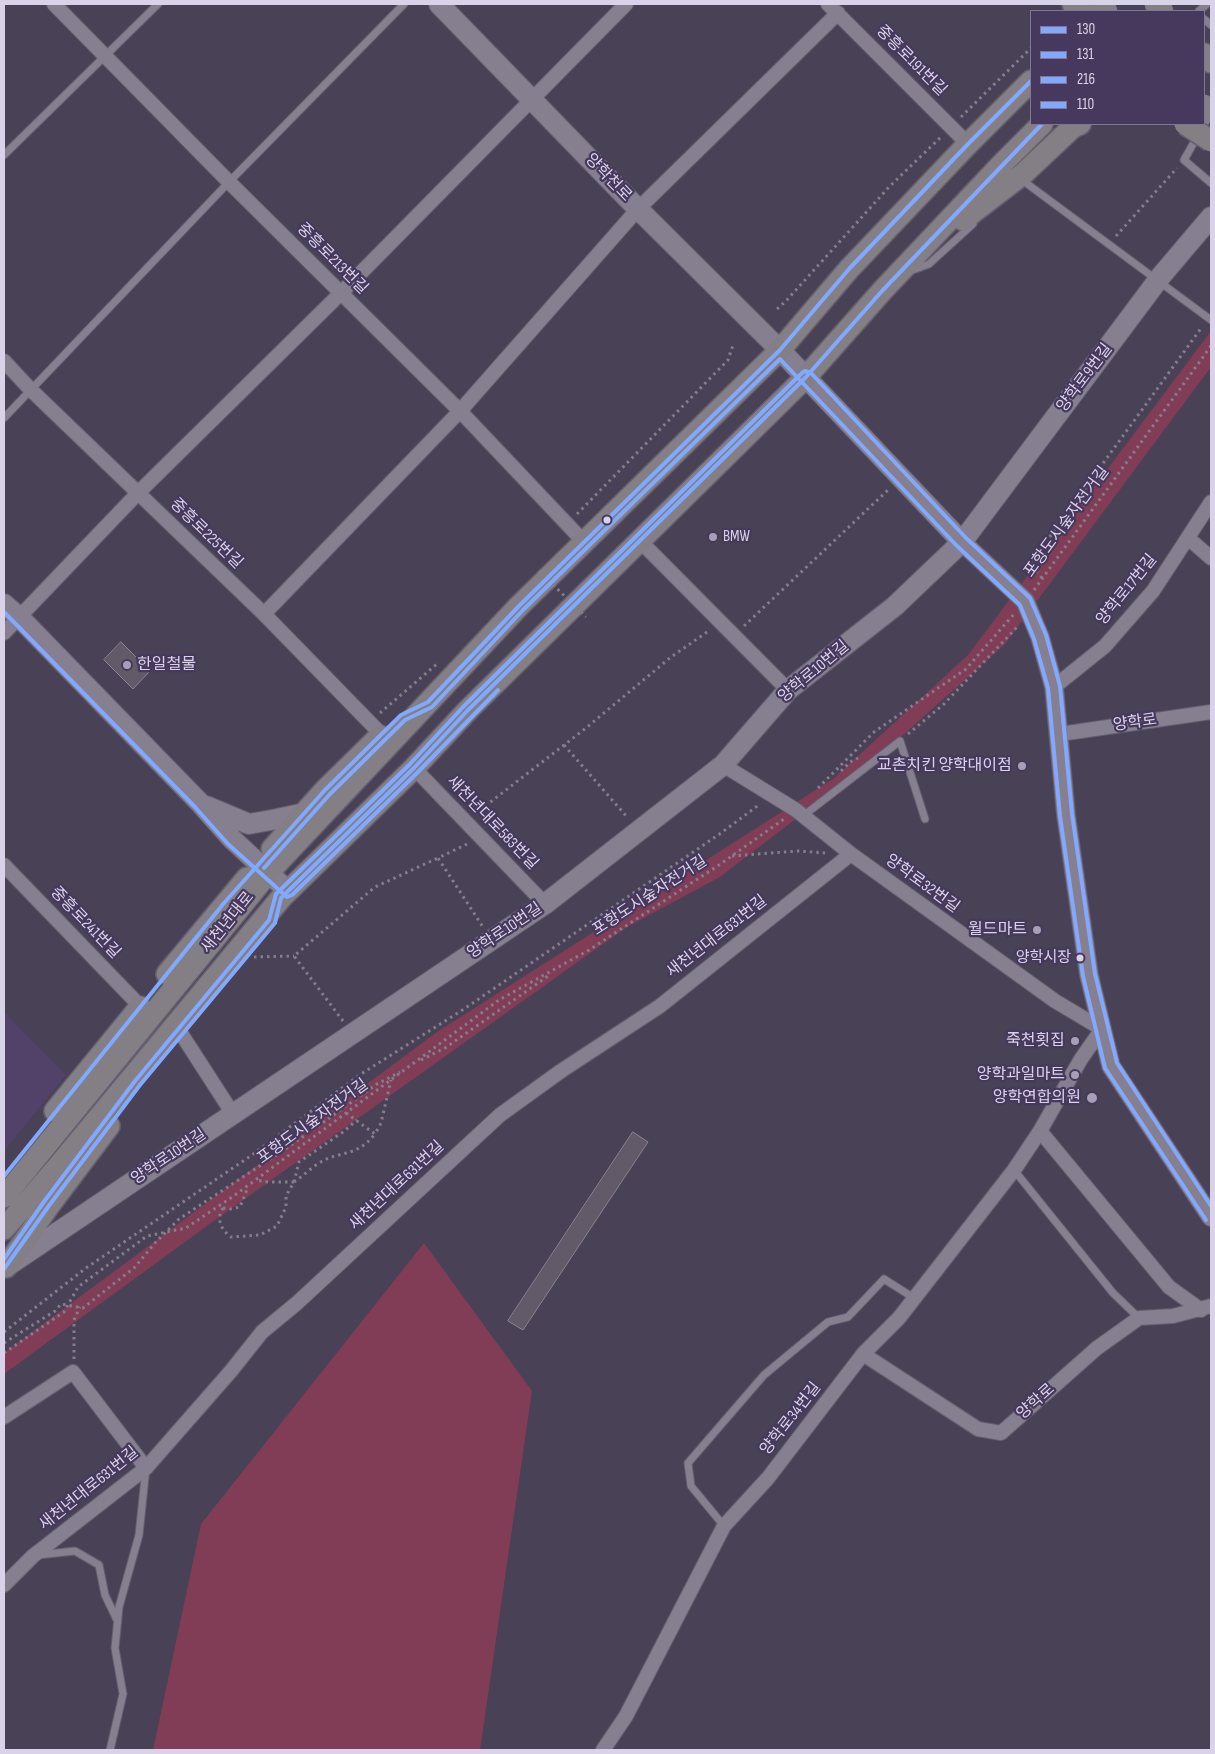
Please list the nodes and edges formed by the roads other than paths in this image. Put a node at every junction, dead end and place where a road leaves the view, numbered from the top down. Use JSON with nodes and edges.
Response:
{"nodes":[{"id":1,"x":54,"y":4,"type":"edge"},
{"id":2,"x":158,"y":4,"type":"edge"},
{"id":3,"x":404,"y":4,"type":"edge"},
{"id":4,"x":439,"y":4,"type":"edge"},
{"id":5,"x":626,"y":4,"type":"edge"},
{"id":6,"x":833,"y":9,"type":"edge"},
{"id":7,"x":106,"y":56,"type":"junction"},
{"id":8,"x":1030,"y":82,"type":"edge"},
{"id":9,"x":532,"y":98,"type":"junction"},
{"id":10,"x":1041,"y":125,"type":"edge"},
{"id":11,"x":1079,"y":125,"type":"edge"},
{"id":12,"x":1187,"y":125,"type":"edge"},
{"id":13,"x":1204,"y":125,"type":"edge"},
{"id":14,"x":1211,"y":141,"type":"edge"},
{"id":15,"x":968,"y":144,"type":"junction"},
{"id":16,"x":4,"y":155,"type":"edge"},
{"id":17,"x":1022,"y":180,"type":"junction"},
{"id":18,"x":228,"y":182,"type":"junction"},
{"id":19,"x":1211,"y":183,"type":"edge"},
{"id":20,"x":638,"y":209,"type":"junction"},
{"id":21,"x":986,"y":213,"type":"dead end"},
{"id":22,"x":1211,"y":217,"type":"edge"},
{"id":23,"x":979,"y":219,"type":"dead end"},
{"id":24,"x":896,"y":276,"type":"junction"},
{"id":25,"x":1158,"y":281,"type":"junction"},
{"id":26,"x":342,"y":293,"type":"junction"},
{"id":27,"x":1210,"y":319,"type":"edge"},
{"id":28,"x":780,"y":350,"type":"junction"},
{"id":29,"x":4,"y":361,"type":"edge"},
{"id":30,"x":806,"y":377,"type":"junction"},
{"id":31,"x":31,"y":390,"type":"junction"},
{"id":32,"x":460,"y":411,"type":"junction"},
{"id":33,"x":4,"y":418,"type":"edge"},
{"id":34,"x":138,"y":493,"type":"junction"},
{"id":35,"x":1211,"y":502,"type":"edge"},
{"id":36,"x":1188,"y":538,"type":"junction"},
{"id":37,"x":640,"y":541,"type":"junction"},
{"id":38,"x":584,"y":542,"type":"junction"},
{"id":39,"x":962,"y":542,"type":"junction"},
{"id":40,"x":1211,"y":558,"type":"edge"},
{"id":41,"x":4,"y":604,"type":"edge"},
{"id":42,"x":264,"y":614,"type":"junction"},
{"id":43,"x":19,"y":617,"type":"junction"},
{"id":44,"x":4,"y":633,"type":"edge"},
{"id":45,"x":1054,"y":687,"type":"junction"},
{"id":46,"x":788,"y":690,"type":"junction"},
{"id":47,"x":428,"y":702,"type":"junction"},
{"id":48,"x":1211,"y":712,"type":"edge"},
{"id":49,"x":381,"y":734,"type":"junction"},
{"id":50,"x":1060,"y":734,"type":"junction"},
{"id":51,"x":723,"y":765,"type":"junction"},
{"id":52,"x":414,"y":768,"type":"junction"},
{"id":53,"x":200,"y":803,"type":"junction"},
{"id":54,"x":304,"y":813,"type":"junction"},
{"id":55,"x":800,"y":813,"type":"junction"},
{"id":56,"x":925,"y":819,"type":"dead end"},
{"id":57,"x":851,"y":854,"type":"junction"},
{"id":58,"x":4,"y":865,"type":"edge"},
{"id":59,"x":264,"y":869,"type":"junction"},
{"id":60,"x":284,"y":895,"type":"junction"},
{"id":61,"x":545,"y":904,"type":"junction"},
{"id":62,"x":141,"y":1006,"type":"junction"},
{"id":63,"x":1102,"y":1029,"type":"junction"},
{"id":64,"x":182,"y":1035,"type":"junction"},
{"id":65,"x":233,"y":1114,"type":"junction"},
{"id":66,"x":1040,"y":1130,"type":"junction"},
{"id":67,"x":1014,"y":1170,"type":"junction"},
{"id":68,"x":4,"y":1176,"type":"edge"},
{"id":69,"x":4,"y":1197,"type":"edge"},
{"id":70,"x":1211,"y":1217,"type":"edge"},
{"id":71,"x":4,"y":1230,"type":"edge"},
{"id":72,"x":5,"y":1268,"type":"edge"},
{"id":73,"x":914,"y":1298,"type":"junction"},
{"id":74,"x":1206,"y":1308,"type":"edge"},
{"id":75,"x":1139,"y":1318,"type":"junction"},
{"id":76,"x":863,"y":1354,"type":"junction"},
{"id":77,"x":4,"y":1416,"type":"edge"},
{"id":78,"x":146,"y":1468,"type":"junction"},
{"id":79,"x":724,"y":1526,"type":"junction"},
{"id":80,"x":33,"y":1556,"type":"junction"},
{"id":81,"x":4,"y":1585,"type":"edge"},
{"id":82,"x":118,"y":1622,"type":"junction"},
{"id":83,"x":110,"y":1750,"type":"edge"},
{"id":84,"x":603,"y":1750,"type":"edge"}],
"edges":[{"from":1,"to":7,"type":"street","name":"중흥로213번길"},
{"from":2,"to":7,"type":"lane"},
{"from":3,"to":18,"type":"lane"},
{"from":4,"to":9,"type":"main road","name":"양학천로"},
{"from":5,"to":9,"type":"street"},
{"from":6,"to":15,"type":"street","name":"중흥로191번길"},
{"from":6,"to":20,"type":"street"},
{"from":7,"to":16,"type":"lane"},
{"from":7,"to":18,"type":"street","name":"중흥로213번길"},
{"from":8,"to":15,"type":"main road","name":"새천년대로"},
{"from":9,"to":20,"type":"main road","name":"양학천로"},
{"from":9,"to":26,"type":"street"},
{"from":10,"to":24,"type":"main road","name":"새천년대로"},
{"from":11,"to":17,"type":"lane"},
{"from":11,"to":24,"type":"main road"},
{"from":12,"to":14,"type":"main road","bridge":true},
{"from":13,"to":19,"type":"lane"},
{"from":15,"to":28,"type":"main road","name":"새천년대로"},
{"from":17,"to":21,"type":"lane"},
{"from":17,"to":25,"type":"lane"},
{"from":18,"to":26,"type":"street","name":"중흥로213번길"},
{"from":18,"to":31,"type":"lane"},
{"from":20,"to":28,"type":"main road","name":"양학천로"},
{"from":20,"to":32,"type":"street"},
{"from":22,"to":25,"type":"main road","name":"양학로9번길"},
{"from":23,"to":24,"type":"lane"},
{"from":24,"to":30,"type":"main road","name":"새천년대로"},
{"from":25,"to":27,"type":"lane"},
{"from":25,"to":39,"type":"main road","name":"양학로9번길"},
{"from":26,"to":32,"type":"street","name":"중흥로213번길"},
{"from":26,"to":34,"type":"street"},
{"from":28,"to":30,"type":"main road"},
{"from":28,"to":38,"type":"main road","name":"새천년대로"},
{"from":29,"to":31,"type":"street","name":"중흥로225번길"},
{"from":30,"to":37,"type":"main road","name":"새천년대로"},
{"from":30,"to":39,"type":"main road"},
{"from":31,"to":33,"type":"lane"},
{"from":31,"to":34,"type":"street","name":"중흥로225번길"},
{"from":32,"to":38,"type":"street","name":"중흥로213번길"},
{"from":32,"to":42,"type":"street"},
{"from":34,"to":42,"type":"street","name":"중흥로225번길"},
{"from":34,"to":43,"type":"street"},
{"from":35,"to":36,"type":"street","name":"양학로17번길"},
{"from":36,"to":40,"type":"street"},
{"from":36,"to":45,"type":"street","name":"양학로17번길"},
{"from":37,"to":46,"type":"street"},
{"from":37,"to":52,"type":"main road","name":"새천년대로"},
{"from":38,"to":47,"type":"main road","name":"새천년대로"},
{"from":39,"to":45,"type":"street"},
{"from":39,"to":46,"type":"main road","name":"양학로10번길"},
{"from":41,"to":43,"type":"main road"},
{"from":42,"to":49,"type":"street","name":"중흥로225번길"},
{"from":43,"to":44,"type":"street"},
{"from":43,"to":53,"type":"main road"},
{"from":45,"to":50,"type":"street"},
{"from":46,"to":51,"type":"main road","name":"양학로10번길"},
{"from":47,"to":49,"type":"main road"},
{"from":47,"to":59,"type":"main road","name":"새천년대로"},
{"from":48,"to":50,"type":"street","name":"양학로"},
{"from":49,"to":54,"type":"main road"},
{"from":50,"to":63,"type":"street"},
{"from":51,"to":55,"type":"street","name":"양학로32번길"},
{"from":51,"to":61,"type":"main road","name":"양학로10번길"},
{"from":52,"to":60,"type":"main road","name":"새천년대로"},
{"from":52,"to":61,"type":"street","name":"새천년대로583번길"},
{"from":53,"to":54,"type":"main road"},
{"from":53,"to":59,"type":"main road"},
{"from":54,"to":59,"type":"main road"},
{"from":55,"to":56,"type":"lane"},
{"from":55,"to":57,"type":"street","name":"양학로32번길"},
{"from":57,"to":63,"type":"street","name":"양학로32번길"},
{"from":57,"to":78,"type":"street","name":"새천년대로631번길"},
{"from":58,"to":62,"type":"street","name":"중흥로241번길"},
{"from":59,"to":60,"type":"main road"},
{"from":59,"to":62,"type":"main road"},
{"from":59,"to":69,"type":"main road","name":"새천년대로"},
{"from":60,"to":64,"type":"main road"},
{"from":60,"to":71,"type":"main road","name":"새천년대로"},
{"from":61,"to":65,"type":"main road","name":"양학로10번길"},
{"from":62,"to":68,"type":"main road"},
{"from":63,"to":66,"type":"street","name":"양학로34번길"},
{"from":63,"to":70,"type":"street"},
{"from":64,"to":65,"type":"street"},
{"from":64,"to":72,"type":"main road"},
{"from":65,"to":72,"type":"main road","name":"양학로10번길"},
{"from":66,"to":67,"type":"street","name":"양학로34번길"},
{"from":66,"to":74,"type":"street"},
{"from":67,"to":73,"type":"street","name":"양학로34번길"},
{"from":67,"to":75,"type":"lane"},
{"from":73,"to":76,"type":"street","name":"양학로34번길"},
{"from":73,"to":79,"type":"lane"},
{"from":74,"to":75,"type":"street"},
{"from":75,"to":76,"type":"street","name":"양학로"},
{"from":76,"to":79,"type":"street","name":"양학로34번길"},
{"from":77,"to":78,"type":"street"},
{"from":78,"to":80,"type":"street","name":"새천년대로631번길"},
{"from":78,"to":82,"type":"lane"},
{"from":79,"to":84,"type":"street","name":"양학로34번길"},
{"from":80,"to":81,"type":"street","name":"새천년대로631번길"},
{"from":80,"to":82,"type":"lane"},
{"from":82,"to":83,"type":"lane"}]}
